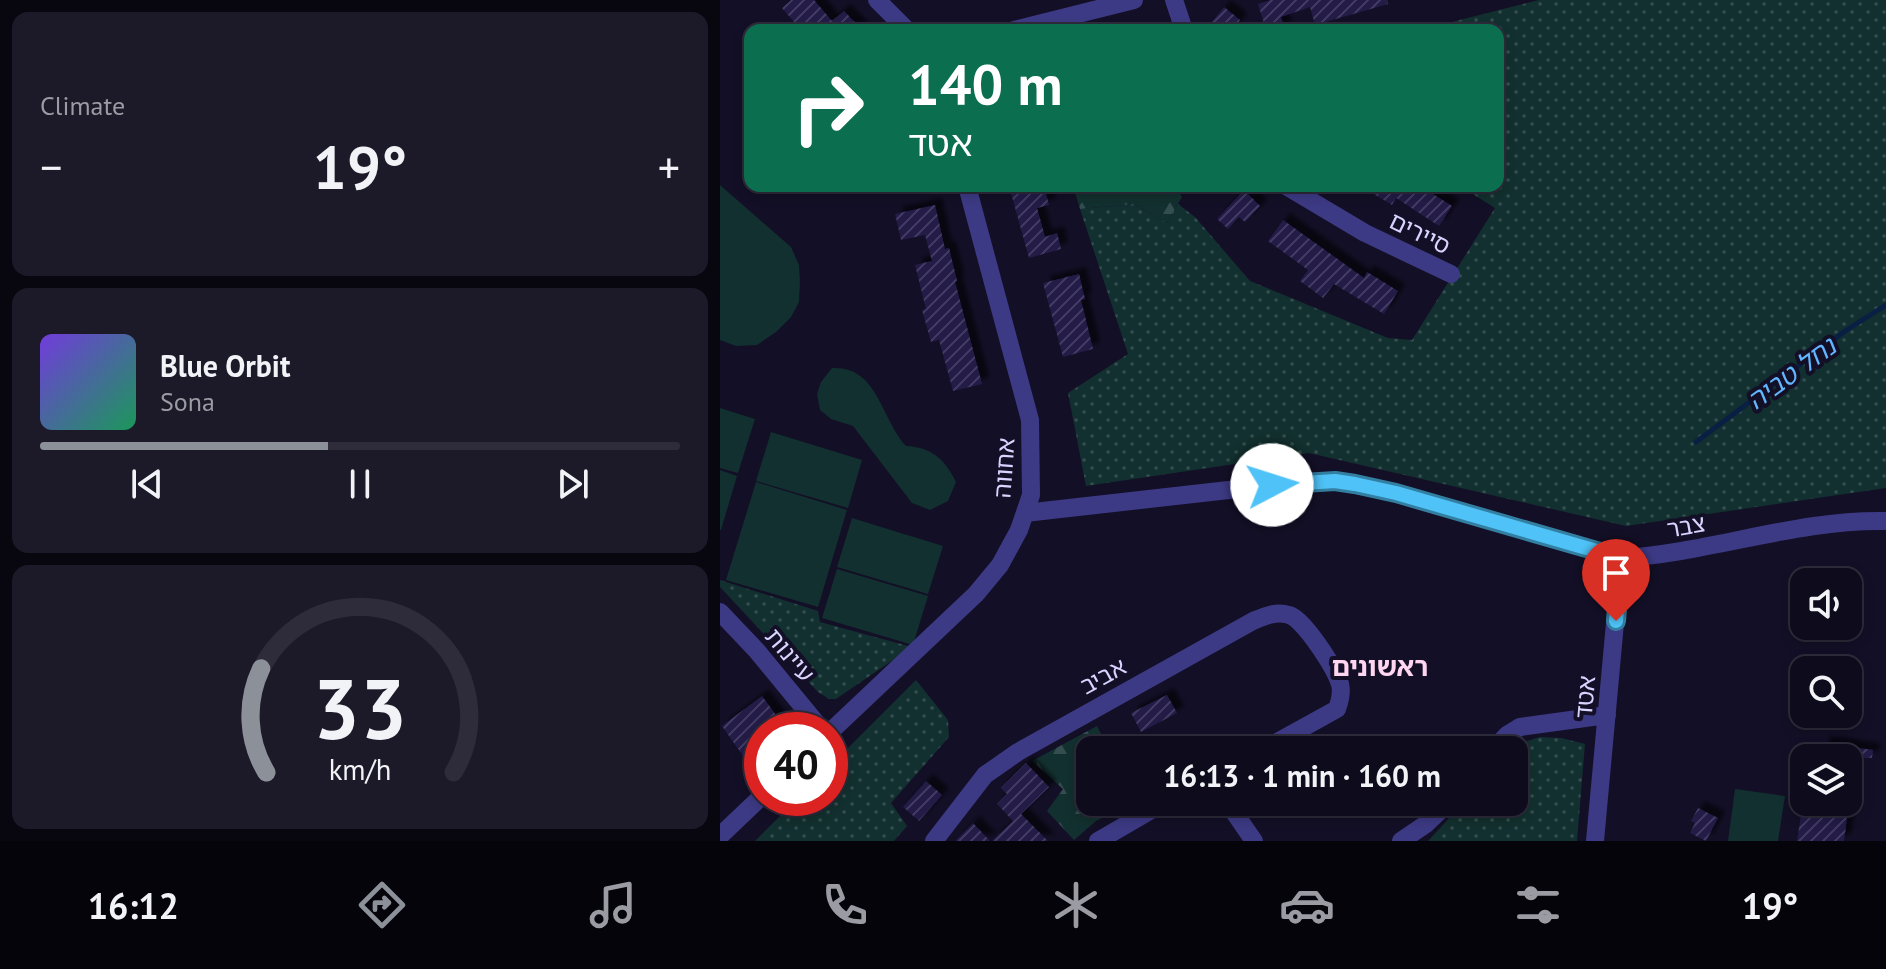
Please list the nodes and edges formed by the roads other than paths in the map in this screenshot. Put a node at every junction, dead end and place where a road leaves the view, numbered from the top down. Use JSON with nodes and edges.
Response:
{"nodes":[{"id":1,"x":877,"y":0,"type":"edge"},
{"id":2,"x":1134,"y":0,"type":"edge"},
{"id":3,"x":1174,"y":0,"type":"edge"},
{"id":4,"x":901,"y":24,"type":"edge"},
{"id":5,"x":1038,"y":24,"type":"edge"},
{"id":6,"x":1182,"y":24,"type":"edge"},
{"id":7,"x":969,"y":192,"type":"edge"},
{"id":8,"x":1296,"y":192,"type":"edge"},
{"id":9,"x":1451,"y":274,"type":"dead end"},
{"id":10,"x":1025,"y":513,"type":"junction"},
{"id":11,"x":1886,"y":521,"type":"edge"},
{"id":12,"x":1621,"y":558,"type":"junction"},
{"id":13,"x":720,"y":612,"type":"edge"},
{"id":14,"x":806,"y":712,"type":"edge"},
{"id":15,"x":848,"y":715,"type":"edge"},
{"id":16,"x":1607,"y":715,"type":"junction"},
{"id":17,"x":1288,"y":736,"type":"edge"},
{"id":18,"x":1506,"y":736,"type":"edge"},
{"id":19,"x":744,"y":813,"type":"edge"},
{"id":20,"x":1138,"y":816,"type":"edge"},
{"id":21,"x":1237,"y":816,"type":"edge"},
{"id":22,"x":1434,"y":816,"type":"edge"},
{"id":23,"x":720,"y":836,"type":"edge"},
{"id":24,"x":934,"y":841,"type":"edge"},
{"id":25,"x":1098,"y":841,"type":"edge"},
{"id":26,"x":1254,"y":841,"type":"edge"},
{"id":27,"x":1401,"y":841,"type":"edge"},
{"id":28,"x":1595,"y":841,"type":"edge"}],
"edges":[{"from":1,"to":4,"type":"street"},
{"from":2,"to":5,"type":"street"},
{"from":3,"to":6,"type":"street"},
{"from":7,"to":10,"type":"street","name":"אחווה"},
{"from":8,"to":9,"type":"street","name":"סיירים"},
{"from":10,"to":12,"type":"street","name":"צבר"},
{"from":10,"to":15,"type":"street","name":"אחווה"},
{"from":11,"to":12,"type":"street","name":"צבר"},
{"from":12,"to":16,"type":"street","name":"אטד"},
{"from":13,"to":14,"type":"street","name":"עיינות"},
{"from":16,"to":18,"type":"street"},
{"from":16,"to":28,"type":"street","name":"אטד"},
{"from":17,"to":24,"type":"street","name":"אביב"},
{"from":19,"to":23,"type":"street"},
{"from":20,"to":25,"type":"street"},
{"from":21,"to":26,"type":"street"},
{"from":22,"to":27,"type":"street"}]}
